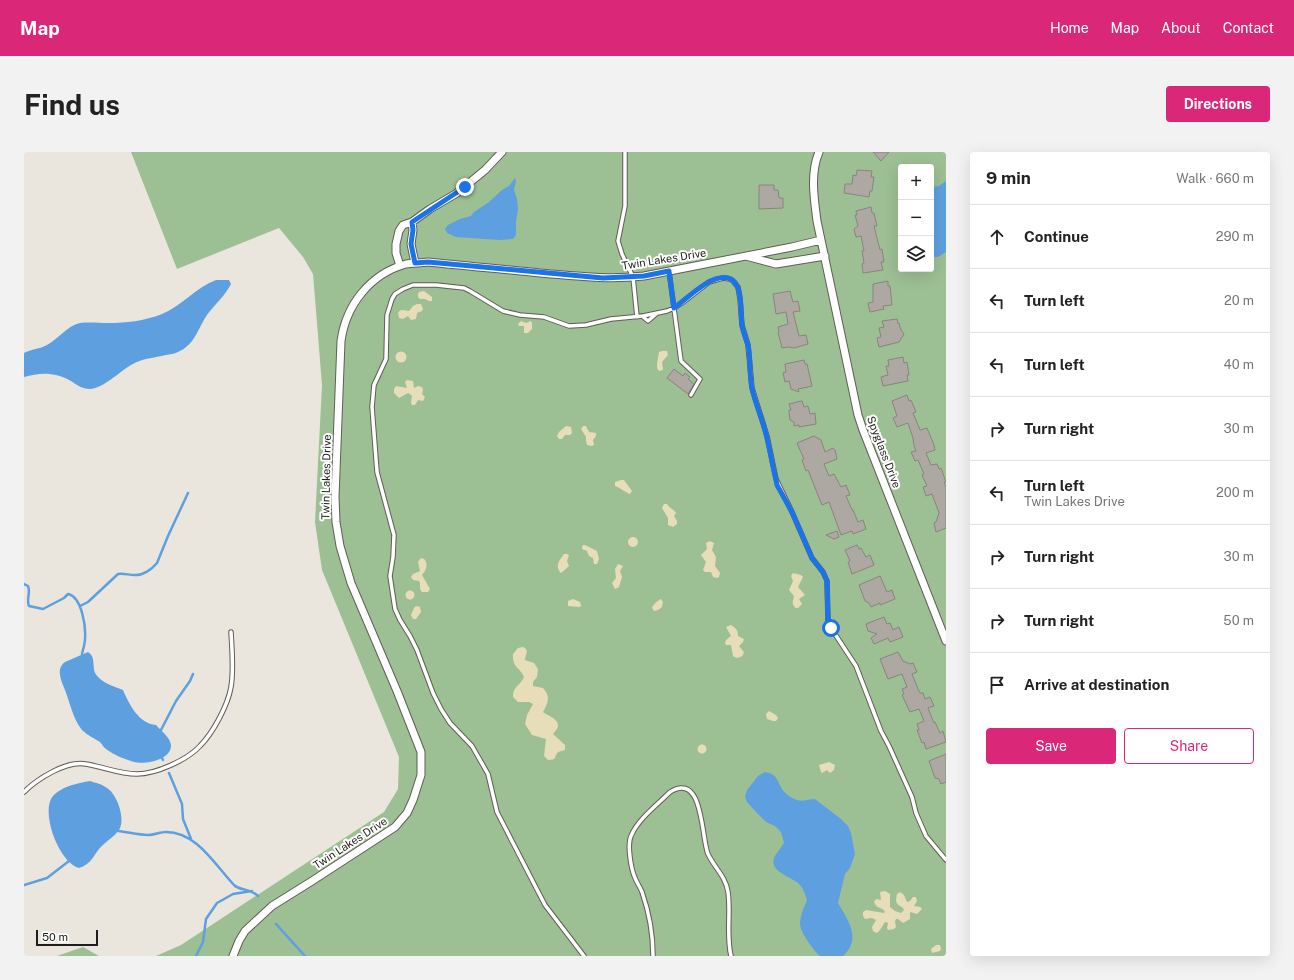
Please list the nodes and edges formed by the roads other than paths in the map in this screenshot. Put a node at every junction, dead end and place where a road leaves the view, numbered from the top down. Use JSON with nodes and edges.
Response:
{"nodes":[{"id":1,"x":502,"y":152,"type":"edge"},
{"id":2,"x":625,"y":152,"type":"edge"},
{"id":3,"x":819,"y":152,"type":"edge"},
{"id":4,"x":412,"y":222,"type":"junction"},
{"id":5,"x":821,"y":240,"type":"junction"},
{"id":6,"x":744,"y":256,"type":"junction"},
{"id":7,"x":825,"y":256,"type":"junction"},
{"id":8,"x":415,"y":263,"type":"junction"},
{"id":9,"x":400,"y":266,"type":"junction"},
{"id":10,"x":669,"y":271,"type":"junction"},
{"id":11,"x":633,"y":277,"type":"junction"},
{"id":12,"x":674,"y":308,"type":"junction"},
{"id":13,"x":637,"y":317,"type":"junction"},
{"id":14,"x":691,"y":395,"type":"dead end"},
{"id":15,"x":231,"y":632,"type":"dead end"},
{"id":16,"x":946,"y":641,"type":"edge"},
{"id":17,"x":24,"y":792,"type":"edge"},
{"id":18,"x":946,"y":860,"type":"edge"},
{"id":19,"x":233,"y":956,"type":"edge"},
{"id":20,"x":584,"y":956,"type":"edge"},
{"id":21,"x":653,"y":956,"type":"edge"},
{"id":22,"x":731,"y":956,"type":"edge"}],
"edges":[{"from":1,"to":4,"type":"street"},
{"from":2,"to":11,"type":"lane"},
{"from":3,"to":5,"type":"street","name":"Spyglass Drive"},
{"from":4,"to":8,"type":"street"},
{"from":4,"to":9,"type":"street"},
{"from":5,"to":6,"type":"street","name":"Twin Lakes Drive"},
{"from":5,"to":7,"type":"street","name":"Spyglass Drive"},
{"from":6,"to":7,"type":"street","name":"Twin Lakes Drive"},
{"from":6,"to":10,"type":"street","name":"Twin Lakes Drive"},
{"from":7,"to":16,"type":"street","name":"Spyglass Drive"},
{"from":8,"to":9,"type":"street","name":"Twin Lakes Drive"},
{"from":8,"to":11,"type":"street","name":"Twin Lakes Drive"},
{"from":9,"to":19,"type":"street","name":"Twin Lakes Drive"},
{"from":10,"to":11,"type":"street","name":"Twin Lakes Drive"},
{"from":10,"to":12,"type":"lane"},
{"from":11,"to":13,"type":"lane"},
{"from":12,"to":13,"type":"lane"},
{"from":12,"to":14,"type":"lane"},
{"from":12,"to":18,"type":"lane"},
{"from":13,"to":20,"type":"lane"},
{"from":15,"to":17,"type":"lane"},
{"from":21,"to":22,"type":"lane"}]}
